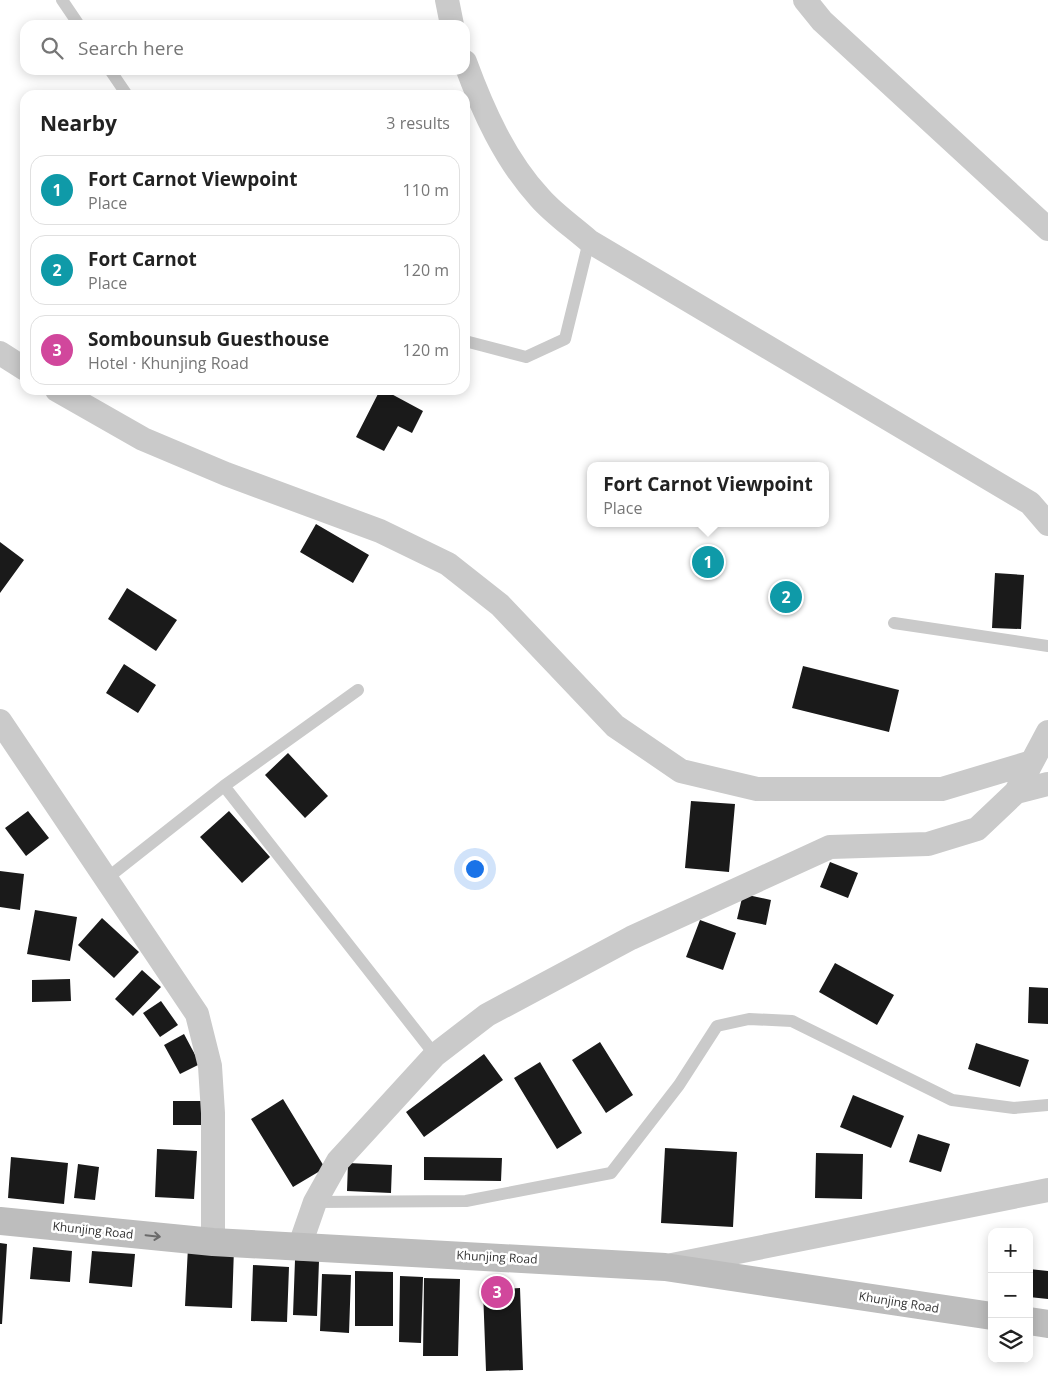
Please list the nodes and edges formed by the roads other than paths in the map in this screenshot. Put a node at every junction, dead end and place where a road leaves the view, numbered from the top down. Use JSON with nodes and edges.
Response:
{"nodes":[{"id":1,"x":62,"y":0,"type":"edge"},
{"id":2,"x":448,"y":0,"type":"edge"},
{"id":3,"x":805,"y":0,"type":"edge"},
{"id":4,"x":76,"y":20,"type":"edge"},
{"id":5,"x":451,"y":20,"type":"edge"},
{"id":6,"x":113,"y":75,"type":"edge"},
{"id":7,"x":470,"y":75,"type":"edge"},
{"id":8,"x":124,"y":90,"type":"edge"},
{"id":9,"x":1048,"y":229,"type":"edge"},
{"id":10,"x":589,"y":241,"type":"junction"},
{"id":11,"x":470,"y":342,"type":"edge"},
{"id":12,"x":0,"y":352,"type":"edge"},
{"id":13,"x":20,"y":366,"type":"edge"},
{"id":14,"x":66,"y":395,"type":"edge"},
{"id":15,"x":1048,"y":524,"type":"edge"},
{"id":16,"x":894,"y":623,"type":"dead end"},
{"id":17,"x":1048,"y":646,"type":"edge"},
{"id":18,"x":358,"y":690,"type":"dead end"},
{"id":19,"x":0,"y":721,"type":"edge"},
{"id":20,"x":1048,"y":732,"type":"edge"},
{"id":21,"x":1032,"y":762,"type":"junction"},
{"id":22,"x":1048,"y":784,"type":"edge"},
{"id":23,"x":224,"y":786,"type":"junction"},
{"id":24,"x":1016,"y":792,"type":"junction"},
{"id":25,"x":106,"y":879,"type":"junction"},
{"id":26,"x":435,"y":1055,"type":"junction"},
{"id":27,"x":1048,"y":1105,"type":"edge"},
{"id":28,"x":1048,"y":1190,"type":"edge"},
{"id":29,"x":315,"y":1202,"type":"junction"},
{"id":30,"x":0,"y":1221,"type":"edge"},
{"id":31,"x":213,"y":1242,"type":"junction"},
{"id":32,"x":300,"y":1246,"type":"junction"},
{"id":33,"x":665,"y":1267,"type":"junction"},
{"id":34,"x":988,"y":1315,"type":"edge"},
{"id":35,"x":1033,"y":1322,"type":"edge"},
{"id":36,"x":1048,"y":1324,"type":"edge"}],
"edges":[{"from":1,"to":4,"type":"lane"},
{"from":2,"to":5,"type":"street"},
{"from":3,"to":9,"type":"street"},
{"from":6,"to":8,"type":"lane"},
{"from":7,"to":10,"type":"street"},
{"from":10,"to":11,"type":"lane"},
{"from":10,"to":15,"type":"street"},
{"from":12,"to":13,"type":"street"},
{"from":14,"to":21,"type":"street"},
{"from":16,"to":17,"type":"lane"},
{"from":18,"to":23,"type":"lane"},
{"from":19,"to":25,"type":"street"},
{"from":20,"to":21,"type":"street"},
{"from":21,"to":24,"type":"street"},
{"from":22,"to":24,"type":"street"},
{"from":23,"to":25,"type":"lane"},
{"from":23,"to":26,"type":"lane"},
{"from":24,"to":26,"type":"street"},
{"from":25,"to":31,"type":"street"},
{"from":26,"to":29,"type":"street"},
{"from":27,"to":29,"type":"lane"},
{"from":28,"to":33,"type":"street"},
{"from":29,"to":32,"type":"street"},
{"from":30,"to":31,"type":"main road","name":"Khunjing Road","one_way":true},
{"from":31,"to":32,"type":"main road","name":"Khunjing Road"},
{"from":32,"to":33,"type":"main road","name":"Khunjing Road"},
{"from":33,"to":34,"type":"main road","name":"Khunjing Road"},
{"from":35,"to":36,"type":"main road"}]}
